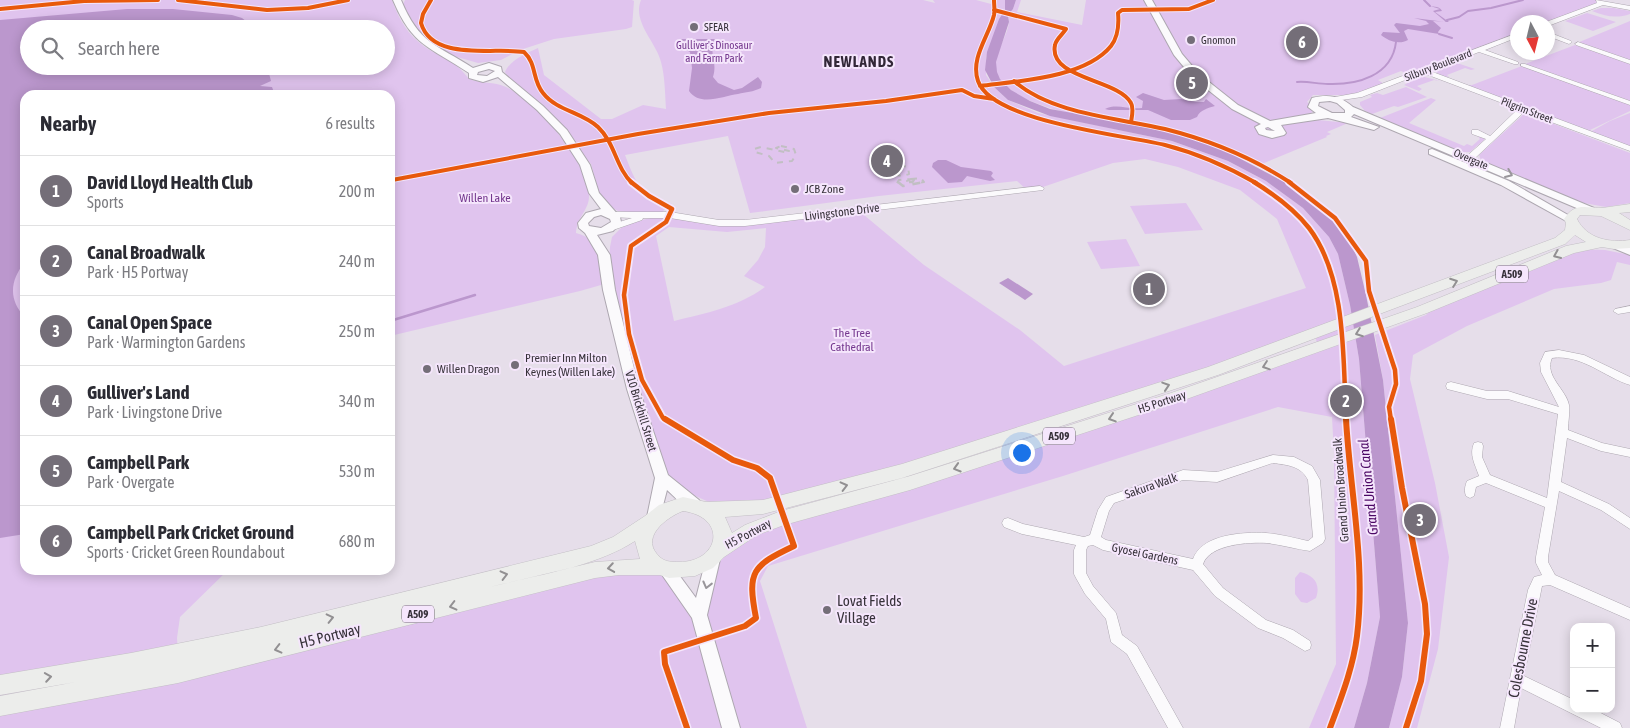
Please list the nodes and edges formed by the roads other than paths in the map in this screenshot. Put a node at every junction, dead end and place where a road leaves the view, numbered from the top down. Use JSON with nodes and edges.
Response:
{"nodes":[{"id":1,"x":1148,"y":0,"type":"edge"},
{"id":2,"x":399,"y":1,"type":"edge"},
{"id":3,"x":1600,"y":2,"type":"edge"},
{"id":4,"x":1615,"y":2,"type":"edge"},
{"id":5,"x":1630,"y":8,"type":"edge"},
{"id":6,"x":1555,"y":21,"type":"edge"},
{"id":7,"x":1555,"y":37,"type":"edge"},
{"id":8,"x":1510,"y":39,"type":"edge"},
{"id":9,"x":1569,"y":42,"type":"dead end"},
{"id":10,"x":1578,"y":44,"type":"dead end"},
{"id":11,"x":1480,"y":50,"type":"junction"},
{"id":12,"x":459,"y":62,"type":"junction"},
{"id":13,"x":1630,"y":62,"type":"edge"},
{"id":14,"x":484,"y":66,"type":"junction"},
{"id":15,"x":1424,"y":71,"type":"junction"},
{"id":16,"x":472,"y":72,"type":"junction"},
{"id":17,"x":498,"y":73,"type":"junction"},
{"id":18,"x":485,"y":79,"type":"junction"},
{"id":19,"x":512,"y":86,"type":"junction"},
{"id":20,"x":1359,"y":95,"type":"junction"},
{"id":21,"x":1334,"y":99,"type":"junction"},
{"id":22,"x":1630,"y":103,"type":"edge"},
{"id":23,"x":1350,"y":108,"type":"junction"},
{"id":24,"x":1523,"y":109,"type":"junction"},
{"id":25,"x":1311,"y":111,"type":"junction"},
{"id":26,"x":1338,"y":117,"type":"junction"},
{"id":27,"x":1290,"y":122,"type":"junction"},
{"id":28,"x":1378,"y":124,"type":"junction"},
{"id":29,"x":1266,"y":126,"type":"junction"},
{"id":30,"x":1475,"y":132,"type":"dead end"},
{"id":31,"x":1491,"y":139,"type":"junction"},
{"id":32,"x":1630,"y":149,"type":"edge"},
{"id":33,"x":1470,"y":158,"type":"junction"},
{"id":34,"x":1040,"y":188,"type":"dead end"},
{"id":35,"x":594,"y":193,"type":"junction"},
{"id":36,"x":1630,"y":208,"type":"edge"},
{"id":37,"x":1594,"y":210,"type":"junction"},
{"id":38,"x":588,"y":216,"type":"junction"},
{"id":39,"x":612,"y":221,"type":"junction"},
{"id":40,"x":1571,"y":221,"type":"junction"},
{"id":41,"x":1630,"y":226,"type":"edge"},
{"id":42,"x":589,"y":231,"type":"junction"},
{"id":43,"x":1617,"y":245,"type":"edge"},
{"id":44,"x":1630,"y":251,"type":"edge"},
{"id":45,"x":604,"y":255,"type":"junction"},
{"id":46,"x":1630,"y":309,"type":"edge"},
{"id":47,"x":1618,"y":311,"type":"dead end"},
{"id":48,"x":1630,"y":381,"type":"edge"},
{"id":49,"x":1451,"y":386,"type":"dead end"},
{"id":50,"x":1563,"y":412,"type":"junction"},
{"id":51,"x":1562,"y":432,"type":"junction"},
{"id":52,"x":1478,"y":446,"type":"dead end"},
{"id":53,"x":1630,"y":453,"type":"edge"},
{"id":54,"x":1308,"y":469,"type":"joint"},
{"id":55,"x":662,"y":478,"type":"junction"},
{"id":56,"x":1486,"y":478,"type":"junction"},
{"id":57,"x":1555,"y":484,"type":"junction"},
{"id":58,"x":1470,"y":493,"type":"dead end"},
{"id":59,"x":800,"y":505,"type":"junction"},
{"id":60,"x":1552,"y":505,"type":"junction"},
{"id":61,"x":701,"y":507,"type":"junction"},
{"id":62,"x":764,"y":515,"type":"junction"},
{"id":63,"x":652,"y":520,"type":"junction"},
{"id":64,"x":1008,"y":522,"type":"dead end"},
{"id":65,"x":1630,"y":524,"type":"edge"},
{"id":66,"x":1090,"y":541,"type":"junction"},
{"id":67,"x":716,"y":553,"type":"junction"},
{"id":68,"x":1197,"y":565,"type":"junction"},
{"id":69,"x":663,"y":568,"type":"junction"},
{"id":70,"x":1551,"y":579,"type":"junction"},
{"id":71,"x":1630,"y":614,"type":"edge"},
{"id":72,"x":702,"y":622,"type":"junction"},
{"id":73,"x":1305,"y":644,"type":"dead end"},
{"id":74,"x":1516,"y":678,"type":"junction"},
{"id":75,"x":0,"y":685,"type":"edge"},
{"id":76,"x":1570,"y":705,"type":"edge"},
{"id":77,"x":0,"y":706,"type":"edge"},
{"id":78,"x":1586,"y":713,"type":"edge"},
{"id":79,"x":730,"y":728,"type":"edge"},
{"id":80,"x":1176,"y":728,"type":"edge"},
{"id":81,"x":1182,"y":728,"type":"edge"},
{"id":82,"x":1507,"y":728,"type":"edge"},
{"id":83,"x":1615,"y":728,"type":"edge"}],
"edges":[{"from":1,"to":29,"type":"street"},
{"from":2,"to":12,"type":"street"},
{"from":3,"to":4,"type":"street"},
{"from":3,"to":6,"type":"street"},
{"from":4,"to":5,"type":"street"},
{"from":7,"to":9,"type":"street"},
{"from":8,"to":11,"type":"street","name":"Silbury Boulevard"},
{"from":10,"to":13,"type":"street"},
{"from":11,"to":15,"type":"street","name":"Silbury Boulevard"},
{"from":11,"to":22,"type":"street"},
{"from":12,"to":14,"type":"street"},
{"from":12,"to":16,"type":"street"},
{"from":14,"to":16,"type":"street"},
{"from":14,"to":17,"type":"street"},
{"from":15,"to":20,"type":"street","name":"Silbury Boulevard"},
{"from":15,"to":24,"type":"street","name":"Pilgrim Street"},
{"from":16,"to":18,"type":"street"},
{"from":17,"to":18,"type":"street"},
{"from":17,"to":19,"type":"street"},
{"from":18,"to":19,"type":"street"},
{"from":19,"to":35,"type":"street"},
{"from":20,"to":21,"type":"street","name":"Silbury Boulevard"},
{"from":20,"to":23,"type":"street"},
{"from":21,"to":23,"type":"street","name":"Overgate"},
{"from":21,"to":25,"type":"street"},
{"from":23,"to":26,"type":"street"},
{"from":23,"to":28,"type":"street","name":"Overgate"},
{"from":24,"to":31,"type":"street"},
{"from":24,"to":32,"type":"street","name":"Pilgrim Street"},
{"from":25,"to":26,"type":"street","name":"Overgate"},
{"from":25,"to":27,"type":"street"},
{"from":26,"to":28,"type":"street","name":"Overgate"},
{"from":27,"to":29,"type":"street"},
{"from":27,"to":29,"type":"street"},
{"from":28,"to":33,"type":"street","name":"Overgate"},
{"from":28,"to":40,"type":"street","name":"Overgate"},
{"from":30,"to":31,"type":"street"},
{"from":31,"to":33,"type":"street"},
{"from":33,"to":37,"type":"street","name":"Overgate","one_way":true},
{"from":34,"to":39,"type":"street","name":"Livingstone Drive"},
{"from":35,"to":38,"type":"street"},
{"from":35,"to":39,"type":"street"},
{"from":36,"to":37,"type":"main road"},
{"from":37,"to":40,"type":"main road"},
{"from":37,"to":41,"type":"main road"},
{"from":38,"to":39,"type":"street"},
{"from":38,"to":42,"type":"street"},
{"from":39,"to":42,"type":"street"},
{"from":39,"to":45,"type":"street","name":"V10 Brickhill Street"},
{"from":40,"to":43,"type":"main road"},
{"from":59,"to":40,"type":"main road","name":"H5 Portway","number":"A509","one_way":true},
{"from":42,"to":45,"type":"street","name":"V10 Brickhill Street"},
{"from":43,"to":44,"type":"street"},
{"from":43,"to":59,"type":"main road","name":"H5 Portway","number":"A509","one_way":true},
{"from":45,"to":55,"type":"street","name":"V10 Brickhill Street"},
{"from":46,"to":47,"type":"street"},
{"from":48,"to":50,"type":"street"},
{"from":49,"to":50,"type":"street"},
{"from":50,"to":51,"type":"street"},
{"from":51,"to":53,"type":"street"},
{"from":51,"to":57,"type":"street"},
{"from":52,"to":56,"type":"street"},
{"from":54,"to":66,"type":"street","name":"Sakura Walk"},
{"from":54,"to":68,"type":"street","name":"Gyosei Gardens"},
{"from":55,"to":61,"type":"street"},
{"from":55,"to":63,"type":"street","name":"V10 Brickhill Street"},
{"from":56,"to":58,"type":"street"},
{"from":56,"to":60,"type":"street"},
{"from":57,"to":60,"type":"street"},
{"from":57,"to":65,"type":"street"},
{"from":59,"to":62,"type":"main road","name":"H5 Portway","number":"A509"},
{"from":60,"to":70,"type":"street"},
{"from":61,"to":62,"type":"main road","name":"H5 Portway","number":"A509"},
{"from":61,"to":63,"type":"main road","number":"A509"},
{"from":61,"to":67,"type":"main road"},
{"from":62,"to":67,"type":"main road","name":"H5 Portway","number":"A509"},
{"from":63,"to":69,"type":"main road"},
{"from":75,"to":63,"type":"main road","name":"H5 Portway","number":"A509","one_way":true},
{"from":64,"to":66,"type":"street","name":"Gyosei Gardens"},
{"from":66,"to":68,"type":"street","name":"Gyosei Gardens"},
{"from":66,"to":80,"type":"street","name":"Sakura Walk"},
{"from":67,"to":69,"type":"main road","number":"A509"},
{"from":67,"to":72,"type":"street","one_way":true},
{"from":68,"to":73,"type":"street"},
{"from":69,"to":72,"type":"street"},
{"from":69,"to":77,"type":"main road","name":"H5 Portway","number":"A509","one_way":true},
{"from":70,"to":71,"type":"street"},
{"from":70,"to":74,"type":"street","name":"Colesbourne Drive"},
{"from":72,"to":79,"type":"street"},
{"from":74,"to":76,"type":"street"},
{"from":74,"to":82,"type":"street","name":"Colesbourne Drive"},
{"from":78,"to":83,"type":"street"},
{"from":80,"to":81,"type":"street"}]}
